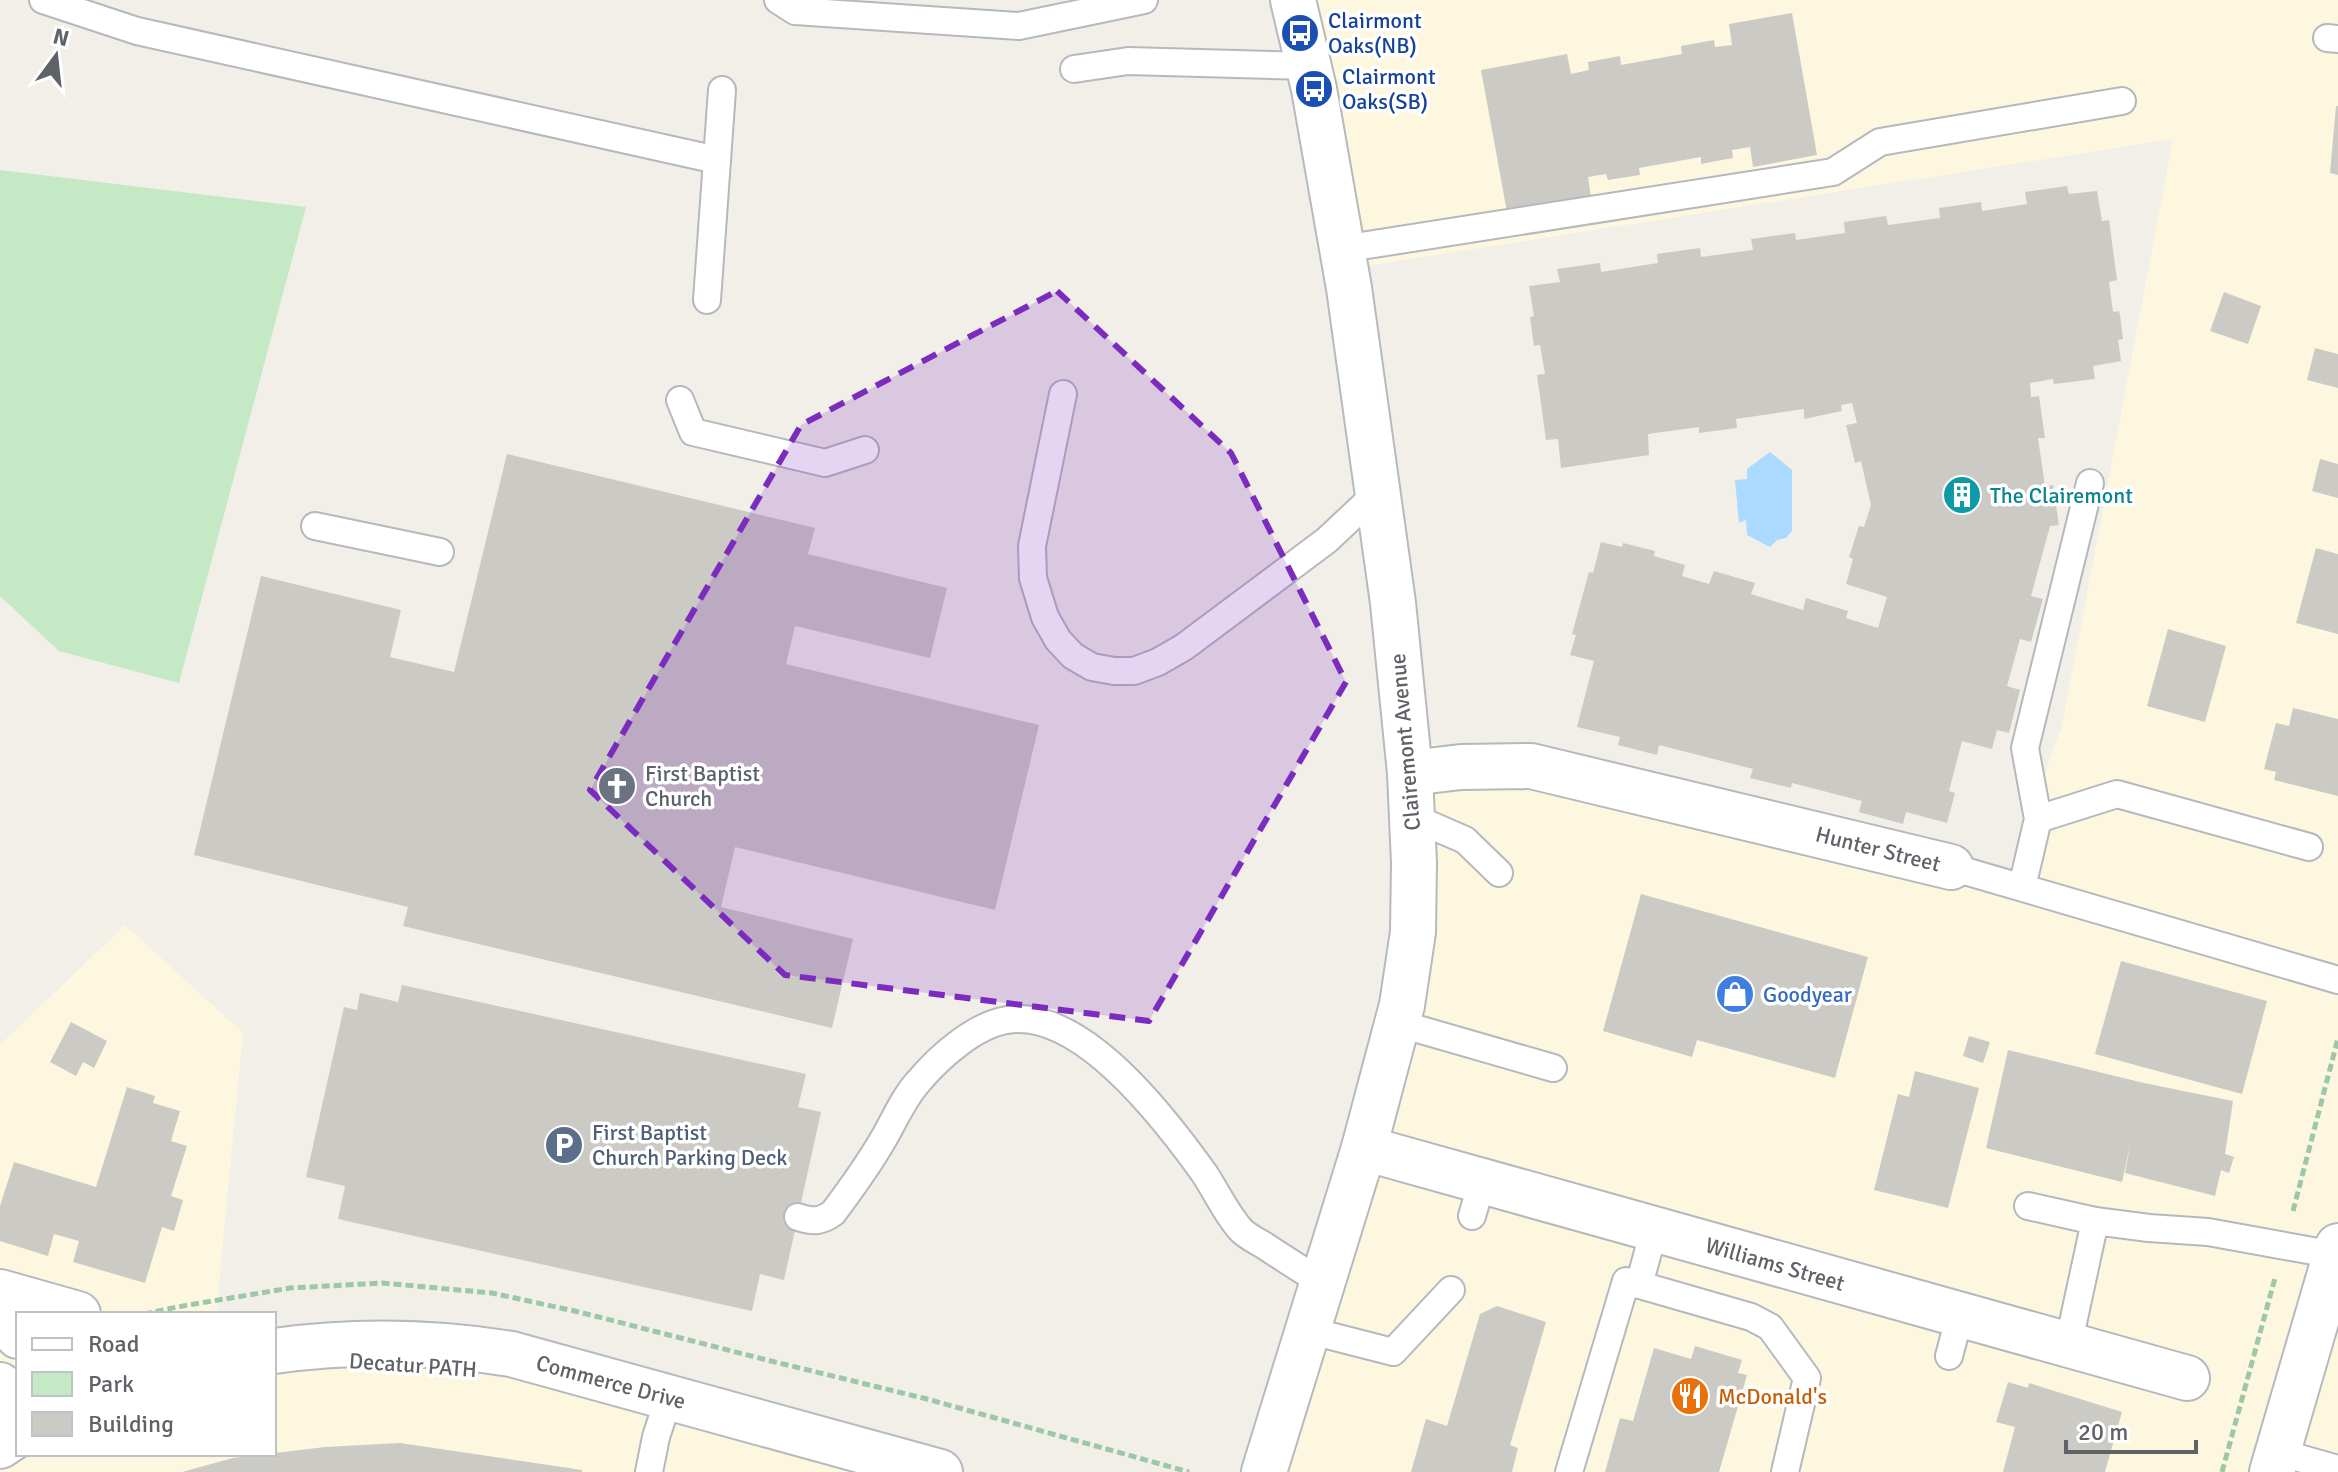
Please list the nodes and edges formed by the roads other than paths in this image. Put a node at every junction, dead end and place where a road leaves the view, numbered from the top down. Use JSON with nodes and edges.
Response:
{"nodes":[{"id":1,"x":43,"y":0,"type":"edge"},
{"id":2,"x":778,"y":0,"type":"edge"},
{"id":3,"x":1144,"y":0,"type":"edge"},
{"id":4,"x":1293,"y":0,"type":"edge"},
{"id":5,"x":1100,"y":4,"type":"edge"},
{"id":6,"x":1308,"y":66,"type":"junction"},
{"id":7,"x":1074,"y":69,"type":"dead end"},
{"id":8,"x":722,"y":90,"type":"dead end"},
{"id":9,"x":2122,"y":101,"type":"dead end"},
{"id":10,"x":717,"y":160,"type":"junction"},
{"id":11,"x":1342,"y":249,"type":"junction"},
{"id":12,"x":707,"y":300,"type":"dead end"},
{"id":13,"x":1063,"y":394,"type":"dead end"},
{"id":14,"x":680,"y":400,"type":"dead end"},
{"id":15,"x":865,"y":450,"type":"dead end"},
{"id":16,"x":2090,"y":483,"type":"dead end"},
{"id":17,"x":1377,"y":493,"type":"junction"},
{"id":18,"x":315,"y":526,"type":"dead end"},
{"id":19,"x":440,"y":552,"type":"dead end"},
{"id":20,"x":1410,"y":773,"type":"junction"},
{"id":21,"x":1412,"y":817,"type":"junction"},
{"id":22,"x":2038,"y":819,"type":"junction"},
{"id":23,"x":2309,"y":847,"type":"dead end"},
{"id":24,"x":1951,"y":867,"type":"joint"},
{"id":25,"x":1499,"y":873,"type":"dead end"},
{"id":26,"x":2022,"y":887,"type":"junction"},
{"id":27,"x":2338,"y":980,"type":"edge"},
{"id":28,"x":1397,"y":1023,"type":"junction"},
{"id":29,"x":1553,"y":1068,"type":"dead end"},
{"id":30,"x":1364,"y":1148,"type":"junction"},
{"id":31,"x":2028,"y":1206,"type":"dead end"},
{"id":32,"x":798,"y":1217,"type":"dead end"},
{"id":33,"x":2095,"y":1221,"type":"junction"},
{"id":34,"x":1654,"y":1230,"type":"junction"},
{"id":35,"x":2337,"y":1250,"type":"edge"},
{"id":36,"x":1321,"y":1282,"type":"junction"},
{"id":37,"x":1639,"y":1285,"type":"junction"},
{"id":38,"x":1451,"y":1290,"type":"dead end"},
{"id":39,"x":0,"y":1292,"type":"edge"},
{"id":40,"x":0,"y":1312,"type":"edge"},
{"id":41,"x":71,"y":1312,"type":"edge"},
{"id":42,"x":1960,"y":1315,"type":"junction"},
{"id":43,"x":1307,"y":1330,"type":"junction"},
{"id":44,"x":16,"y":1333,"type":"edge"},
{"id":45,"x":2068,"y":1346,"type":"junction"},
{"id":46,"x":276,"y":1351,"type":"edge"},
{"id":47,"x":1949,"y":1356,"type":"dead end"},
{"id":48,"x":2187,"y":1378,"type":"dead end"},
{"id":49,"x":0,"y":1385,"type":"edge"},
{"id":50,"x":669,"y":1397,"type":"junction"},
{"id":51,"x":16,"y":1411,"type":"edge"},
{"id":52,"x":2275,"y":1462,"type":"edge"},
{"id":53,"x":2338,"y":1469,"type":"edge"},
{"id":54,"x":649,"y":1472,"type":"edge"},
{"id":55,"x":940,"y":1472,"type":"edge"},
{"id":56,"x":1264,"y":1472,"type":"edge"},
{"id":57,"x":1569,"y":1472,"type":"edge"},
{"id":58,"x":1785,"y":1472,"type":"edge"}],
"edges":[{"from":1,"to":10,"type":"lane"},
{"from":2,"to":5,"type":"lane"},
{"from":3,"to":5,"type":"lane"},
{"from":4,"to":6,"type":"main road","name":"Clairemont Avenue"},
{"from":6,"to":7,"type":"lane"},
{"from":6,"to":11,"type":"main road","name":"Clairemont Avenue"},
{"from":8,"to":10,"type":"lane"},
{"from":9,"to":11,"type":"lane"},
{"from":10,"to":12,"type":"lane"},
{"from":11,"to":17,"type":"main road","name":"Clairemont Avenue"},
{"from":13,"to":17,"type":"lane"},
{"from":14,"to":15,"type":"lane"},
{"from":16,"to":22,"type":"lane"},
{"from":17,"to":20,"type":"main road","name":"Clairemont Avenue"},
{"from":18,"to":19,"type":"lane"},
{"from":20,"to":21,"type":"main road","name":"Clairemont Avenue"},
{"from":20,"to":24,"type":"main road","name":"Hunter Street"},
{"from":21,"to":25,"type":"lane"},
{"from":21,"to":28,"type":"main road","name":"Clairemont Avenue"},
{"from":22,"to":23,"type":"lane"},
{"from":22,"to":26,"type":"lane"},
{"from":24,"to":26,"type":"lane","name":"Hunter Street"},
{"from":26,"to":27,"type":"lane","name":"Hunter Street"},
{"from":28,"to":29,"type":"lane"},
{"from":28,"to":30,"type":"main road","name":"Clairemont Avenue"},
{"from":30,"to":34,"type":"main road","name":"Williams Street"},
{"from":30,"to":36,"type":"main road","name":"Clairemont Avenue"},
{"from":31,"to":33,"type":"lane"},
{"from":32,"to":36,"type":"lane"},
{"from":33,"to":35,"type":"lane"},
{"from":33,"to":45,"type":"lane"},
{"from":34,"to":37,"type":"lane"},
{"from":34,"to":42,"type":"main road","name":"Williams Street"},
{"from":35,"to":52,"type":"main road"},
{"from":36,"to":43,"type":"main road","name":"Clairemont Avenue"},
{"from":37,"to":57,"type":"lane"},
{"from":37,"to":58,"type":"lane"},
{"from":38,"to":43,"type":"lane"},
{"from":39,"to":41,"type":"main road"},
{"from":40,"to":44,"type":"main road"},
{"from":42,"to":45,"type":"main road","name":"Williams Street"},
{"from":42,"to":47,"type":"lane"},
{"from":43,"to":56,"type":"main road","name":"Clairemont Avenue"},
{"from":45,"to":48,"type":"main road","name":"Williams Street"},
{"from":46,"to":50,"type":"main road","name":"Commerce Drive"},
{"from":49,"to":51,"type":"main road"},
{"from":50,"to":54,"type":"lane"},
{"from":50,"to":55,"type":"main road","name":"Commerce Drive"},
{"from":52,"to":53,"type":"lane"}]}
